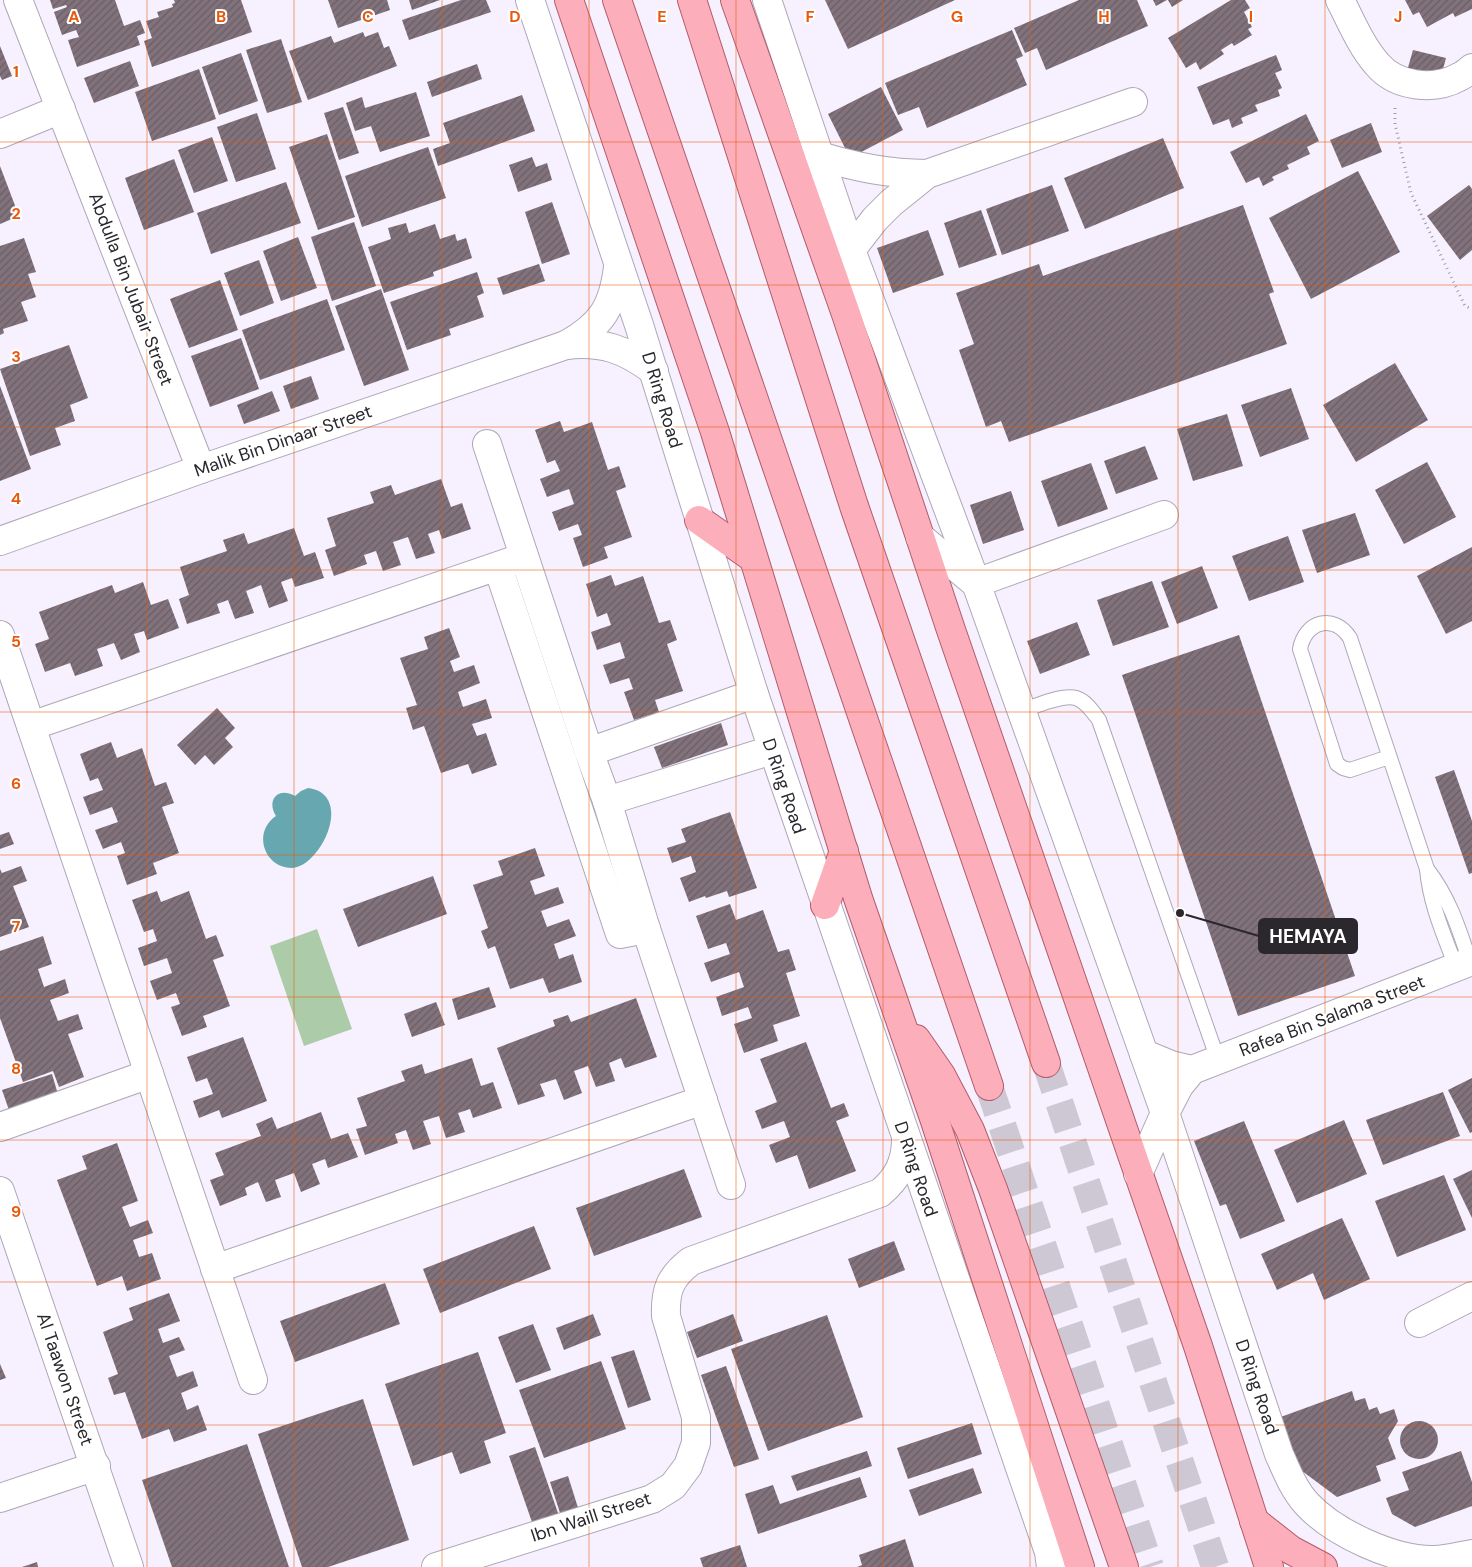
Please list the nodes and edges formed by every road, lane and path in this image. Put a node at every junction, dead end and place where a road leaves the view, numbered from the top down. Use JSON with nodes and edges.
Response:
{"nodes":[{"id":1,"x":18,"y":0,"type":"edge"},
{"id":2,"x":530,"y":0,"type":"edge"},
{"id":3,"x":569,"y":0,"type":"edge"},
{"id":4,"x":617,"y":0,"type":"edge"},
{"id":5,"x":692,"y":0,"type":"edge"},
{"id":6,"x":735,"y":0,"type":"edge"},
{"id":7,"x":767,"y":0,"type":"edge"},
{"id":8,"x":1340,"y":0,"type":"edge"},
{"id":9,"x":1472,"y":68,"type":"edge"},
{"id":10,"x":1396,"y":78,"type":"junction"},
{"id":11,"x":1133,"y":102,"type":"dead end"},
{"id":12,"x":61,"y":109,"type":"junction"},
{"id":13,"x":0,"y":134,"type":"edge"},
{"id":14,"x":819,"y":156,"type":"junction"},
{"id":15,"x":928,"y":174,"type":"junction"},
{"id":16,"x":851,"y":250,"type":"junction"},
{"id":17,"x":618,"y":266,"type":"junction"},
{"id":18,"x":1472,"y":309,"type":"edge"},
{"id":19,"x":566,"y":345,"type":"junction"},
{"id":20,"x":654,"y":371,"type":"junction"},
{"id":21,"x":487,"y":444,"type":"dead end"},
{"id":22,"x":201,"y":469,"type":"junction"},
{"id":23,"x":1164,"y":515,"type":"dead end"},
{"id":24,"x":699,"y":520,"type":"junction"},
{"id":25,"x":920,"y":537,"type":"junction"},
{"id":26,"x":0,"y":541,"type":"edge"},
{"id":27,"x":524,"y":557,"type":"junction"},
{"id":28,"x":753,"y":558,"type":"junction"},
{"id":29,"x":498,"y":567,"type":"junction"},
{"id":30,"x":976,"y":583,"type":"junction"},
{"id":31,"x":0,"y":635,"type":"edge"},
{"id":32,"x":754,"y":694,"type":"junction"},
{"id":33,"x":1022,"y":711,"type":"junction"},
{"id":34,"x":31,"y":726,"type":"junction"},
{"id":35,"x":772,"y":750,"type":"junction"},
{"id":36,"x":588,"y":752,"type":"junction"},
{"id":37,"x":1389,"y":756,"type":"junction"},
{"id":38,"x":607,"y":801,"type":"junction"},
{"id":39,"x":844,"y":851,"type":"junction"},
{"id":40,"x":825,"y":905,"type":"junction"},
{"id":41,"x":646,"y":929,"type":"junction"},
{"id":42,"x":1466,"y":963,"type":"edge"},
{"id":43,"x":898,"y":1014,"type":"junction"},
{"id":44,"x":1144,"y":1054,"type":"junction"},
{"id":45,"x":1218,"y":1060,"type":"junction"},
{"id":46,"x":1046,"y":1063,"type":"tunnel mouth"},
{"id":47,"x":1192,"y":1070,"type":"junction"},
{"id":48,"x":149,"y":1074,"type":"junction"},
{"id":49,"x":988,"y":1086,"type":"tunnel mouth"},
{"id":50,"x":703,"y":1100,"type":"junction"},
{"id":51,"x":1165,"y":1113,"type":"junction"},
{"id":52,"x":0,"y":1127,"type":"edge"},
{"id":53,"x":906,"y":1139,"type":"junction"},
{"id":54,"x":1138,"y":1174,"type":"junction"},
{"id":55,"x":731,"y":1185,"type":"dead end"},
{"id":56,"x":0,"y":1191,"type":"edge"},
{"id":57,"x":870,"y":1198,"type":"junction"},
{"id":58,"x":931,"y":1211,"type":"junction"},
{"id":59,"x":215,"y":1269,"type":"junction"},
{"id":60,"x":1472,"y":1296,"type":"edge"},
{"id":61,"x":1419,"y":1323,"type":"dead end"},
{"id":62,"x":253,"y":1380,"type":"dead end"},
{"id":63,"x":96,"y":1466,"type":"junction"},
{"id":64,"x":0,"y":1498,"type":"edge"},
{"id":65,"x":1254,"y":1521,"type":"junction"},
{"id":66,"x":1472,"y":1554,"type":"edge"},
{"id":67,"x":1078,"y":1564,"type":"edge"},
{"id":68,"x":1267,"y":1565,"type":"edge"},
{"id":69,"x":129,"y":1567,"type":"edge"},
{"id":70,"x":436,"y":1567,"type":"edge"},
{"id":71,"x":1052,"y":1567,"type":"edge"},
{"id":72,"x":1124,"y":1567,"type":"edge"},
{"id":73,"x":1323,"y":1567,"type":"edge"}],
"edges":[{"from":1,"to":12,"type":"street","name":"Abdulla Bin Jubair Street"},
{"from":2,"to":17,"type":"street","name":"D Ring Road"},
{"from":3,"to":28,"type":"main road"},
{"from":4,"to":49,"type":"main road"},
{"from":5,"to":46,"type":"main road"},
{"from":6,"to":25,"type":"main road"},
{"from":7,"to":14,"type":"street","name":"D Ring Road"},
{"from":8,"to":10,"type":"street"},
{"from":9,"to":10,"type":"street"},
{"from":10,"to":18,"type":"path"},
{"from":11,"to":15,"type":"street"},
{"from":12,"to":13,"type":"street"},
{"from":12,"to":22,"type":"street","name":"Abdulla Bin Jubair Street"},
{"from":14,"to":15,"type":"street"},
{"from":14,"to":16,"type":"street","name":"D Ring Road"},
{"from":15,"to":16,"type":"street"},
{"from":16,"to":30,"type":"street","name":"D Ring Road"},
{"from":17,"to":19,"type":"street","name":"Malik Bin Dinaar Street"},
{"from":17,"to":20,"type":"street","name":"D Ring Road"},
{"from":19,"to":20,"type":"street","name":"Malik Bin Dinaar Street"},
{"from":19,"to":22,"type":"street","name":"Malik Bin Dinaar Street"},
{"from":20,"to":24,"type":"street","name":"D Ring Road"},
{"from":21,"to":27,"type":"street"},
{"from":22,"to":26,"type":"street","name":"Malik Bin Dinaar Street"},
{"from":23,"to":30,"type":"street"},
{"from":24,"to":28,"type":"main road"},
{"from":24,"to":32,"type":"street","name":"D Ring Road"},
{"from":25,"to":30,"type":"street"},
{"from":25,"to":54,"type":"main road"},
{"from":27,"to":29,"type":"street"},
{"from":27,"to":36,"type":"street"},
{"from":28,"to":39,"type":"main road"},
{"from":29,"to":34,"type":"street"},
{"from":29,"to":41,"type":"street"},
{"from":30,"to":33,"type":"street","name":"D Ring Road"},
{"from":31,"to":34,"type":"street"},
{"from":32,"to":35,"type":"street","name":"D Ring Road"},
{"from":32,"to":36,"type":"street"},
{"from":33,"to":44,"type":"street","name":"D Ring Road"},
{"from":33,"to":45,"type":"lane"},
{"from":34,"to":48,"type":"street"},
{"from":35,"to":38,"type":"street"},
{"from":35,"to":40,"type":"street","name":"D Ring Road"},
{"from":36,"to":38,"type":"street"},
{"from":37,"to":37,"type":"lane"},
{"from":37,"to":42,"type":"lane"},
{"from":38,"to":41,"type":"street"},
{"from":39,"to":40,"type":"main road"},
{"from":39,"to":43,"type":"main road"},
{"from":40,"to":53,"type":"street","name":"D Ring Road"},
{"from":41,"to":50,"type":"street"},
{"from":42,"to":45,"type":"street","name":"Rafea Bin Salama Street"},
{"from":43,"to":67,"type":"main road"},
{"from":43,"to":72,"type":"main road"},
{"from":44,"to":47,"type":"street"},
{"from":44,"to":51,"type":"street","name":"D Ring Road"},
{"from":45,"to":47,"type":"street","name":"Rafea Bin Salama Street"},
{"from":47,"to":51,"type":"street"},
{"from":48,"to":52,"type":"street"},
{"from":48,"to":59,"type":"street"},
{"from":50,"to":55,"type":"street"},
{"from":50,"to":59,"type":"street"},
{"from":51,"to":54,"type":"street"},
{"from":51,"to":66,"type":"street","name":"D Ring Road"},
{"from":53,"to":57,"type":"street","name":"Ibn Waill Street"},
{"from":53,"to":58,"type":"street","name":"D Ring Road"},
{"from":54,"to":65,"type":"main road"},
{"from":56,"to":63,"type":"street","name":"Al Taawon Street"},
{"from":57,"to":58,"type":"street","name":"Ibn Waill Street"},
{"from":57,"to":70,"type":"street","name":"Ibn Waill Street"},
{"from":58,"to":71,"type":"street","name":"D Ring Road"},
{"from":59,"to":62,"type":"street"},
{"from":60,"to":61,"type":"street"},
{"from":63,"to":64,"type":"street"},
{"from":63,"to":69,"type":"street","name":"Al Taawon Street"},
{"from":65,"to":68,"type":"main road"},
{"from":65,"to":73,"type":"main road"}]}
